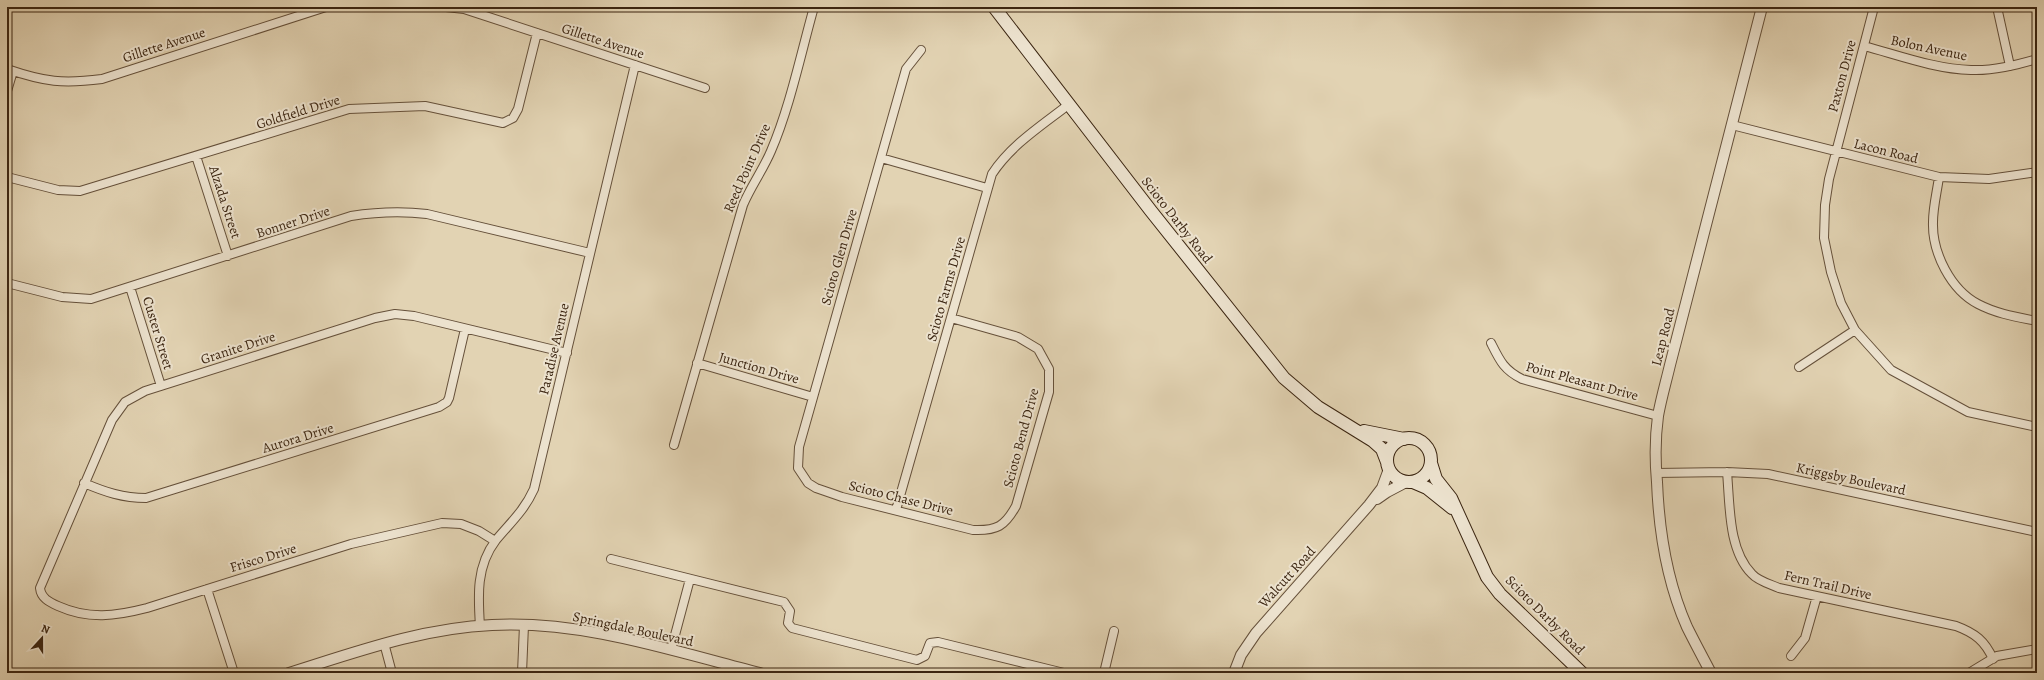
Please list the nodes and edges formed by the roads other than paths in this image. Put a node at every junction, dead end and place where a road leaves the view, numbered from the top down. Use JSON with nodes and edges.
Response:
{"nodes":[{"id":1,"x":446,"y":7,"type":"edge"},
{"id":2,"x":814,"y":7,"type":"edge"},
{"id":3,"x":994,"y":7,"type":"edge"},
{"id":4,"x":1762,"y":7,"type":"edge"},
{"id":5,"x":1874,"y":7,"type":"edge"},
{"id":6,"x":1997,"y":7,"type":"edge"},
{"id":7,"x":321,"y":8,"type":"edge"},
{"id":8,"x":537,"y":33,"type":"junction"},
{"id":9,"x":1864,"y":46,"type":"junction"},
{"id":10,"x":921,"y":50,"type":"dead end"},
{"id":11,"x":2037,"y":59,"type":"edge"},
{"id":12,"x":635,"y":65,"type":"junction"},
{"id":13,"x":2010,"y":66,"type":"junction"},
{"id":14,"x":10,"y":70,"type":"edge"},
{"id":15,"x":705,"y":88,"type":"dead end"},
{"id":16,"x":7,"y":91,"type":"edge"},
{"id":17,"x":1068,"y":105,"type":"junction"},
{"id":18,"x":1732,"y":125,"type":"junction"},
{"id":19,"x":1836,"y":152,"type":"junction"},
{"id":20,"x":196,"y":156,"type":"junction"},
{"id":21,"x":881,"y":158,"type":"junction"},
{"id":22,"x":2037,"y":172,"type":"edge"},
{"id":23,"x":7,"y":177,"type":"edge"},
{"id":24,"x":1939,"y":177,"type":"junction"},
{"id":25,"x":987,"y":188,"type":"junction"},
{"id":26,"x":590,"y":253,"type":"junction"},
{"id":27,"x":228,"y":256,"type":"junction"},
{"id":28,"x":7,"y":283,"type":"edge"},
{"id":29,"x":130,"y":287,"type":"junction"},
{"id":30,"x":951,"y":318,"type":"junction"},
{"id":31,"x":2037,"y":321,"type":"edge"},
{"id":32,"x":465,"y":329,"type":"junction"},
{"id":33,"x":1855,"y":330,"type":"junction"},
{"id":34,"x":1491,"y":343,"type":"dead end"},
{"id":35,"x":566,"y":353,"type":"junction"},
{"id":36,"x":698,"y":363,"type":"junction"},
{"id":37,"x":1799,"y":367,"type":"dead end"},
{"id":38,"x":161,"y":386,"type":"junction"},
{"id":39,"x":813,"y":397,"type":"junction"},
{"id":40,"x":1658,"y":416,"type":"junction"},
{"id":41,"x":2037,"y":427,"type":"edge"},
{"id":42,"x":1357,"y":430,"type":"junction"},
{"id":43,"x":1404,"y":439,"type":"junction"},
{"id":44,"x":674,"y":445,"type":"dead end"},
{"id":45,"x":1431,"y":464,"type":"junction"},
{"id":46,"x":1388,"y":466,"type":"junction"},
{"id":47,"x":1727,"y":472,"type":"junction"},
{"id":48,"x":1656,"y":473,"type":"junction"},
{"id":49,"x":802,"y":475,"type":"joint"},
{"id":50,"x":1409,"y":482,"type":"junction"},
{"id":51,"x":84,"y":483,"type":"junction"},
{"id":52,"x":1370,"y":505,"type":"junction"},
{"id":53,"x":896,"y":510,"type":"junction"},
{"id":54,"x":1456,"y":512,"type":"junction"},
{"id":55,"x":1000,"y":526,"type":"joint"},
{"id":56,"x":2037,"y":532,"type":"edge"},
{"id":57,"x":495,"y":542,"type":"junction"},
{"id":58,"x":611,"y":559,"type":"dead end"},
{"id":59,"x":690,"y":579,"type":"junction"},
{"id":60,"x":207,"y":589,"type":"junction"},
{"id":61,"x":41,"y":594,"type":"joint"},
{"id":62,"x":1817,"y":596,"type":"junction"},
{"id":63,"x":524,"y":625,"type":"junction"},
{"id":64,"x":480,"y":626,"type":"junction"},
{"id":65,"x":1114,"y":632,"type":"dead end"},
{"id":66,"x":384,"y":644,"type":"junction"},
{"id":67,"x":2037,"y":649,"type":"edge"},
{"id":68,"x":670,"y":650,"type":"junction"},
{"id":69,"x":1791,"y":656,"type":"dead end"},
{"id":70,"x":1993,"y":659,"type":"junction"},
{"id":71,"x":753,"y":672,"type":"edge"},
{"id":72,"x":234,"y":673,"type":"edge"},
{"id":73,"x":289,"y":673,"type":"edge"},
{"id":74,"x":392,"y":673,"type":"edge"},
{"id":75,"x":522,"y":673,"type":"edge"},
{"id":76,"x":1064,"y":673,"type":"edge"},
{"id":77,"x":1104,"y":673,"type":"edge"},
{"id":78,"x":1234,"y":673,"type":"edge"},
{"id":79,"x":1582,"y":673,"type":"edge"},
{"id":80,"x":1711,"y":673,"type":"edge"},
{"id":81,"x":1969,"y":673,"type":"edge"}],
"edges":[{"from":1,"to":8,"type":"street","name":"Gillette Avenue"},
{"from":2,"to":36,"type":"street","name":"Reed Point Drive"},
{"from":3,"to":17,"type":"main road","name":"Scioto Darby Road"},
{"from":4,"to":18,"type":"street","name":"Leap Road"},
{"from":5,"to":9,"type":"street","name":"Paxton Drive"},
{"from":6,"to":13,"type":"street"},
{"from":7,"to":14,"type":"street","name":"Gillette Avenue"},
{"from":8,"to":12,"type":"street","name":"Gillette Avenue"},
{"from":8,"to":20,"type":"street","name":"Goldfield Drive"},
{"from":9,"to":13,"type":"street","name":"Bolon Avenue"},
{"from":9,"to":19,"type":"street","name":"Paxton Drive"},
{"from":10,"to":21,"type":"street","name":"Scioto Glen Drive"},
{"from":11,"to":13,"type":"street","name":"Bolon Avenue"},
{"from":12,"to":15,"type":"street","name":"Gillette Avenue"},
{"from":12,"to":26,"type":"street","name":"Paradise Avenue"},
{"from":14,"to":16,"type":"street"},
{"from":17,"to":25,"type":"street","name":"Scioto Farms Drive"},
{"from":17,"to":42,"type":"main road","name":"Scioto Darby Road"},
{"from":18,"to":19,"type":"street","name":"Lacon Road"},
{"from":18,"to":40,"type":"street","name":"Leap Road"},
{"from":19,"to":24,"type":"street","name":"Lacon Road"},
{"from":19,"to":33,"type":"street","name":"Paxton Drive"},
{"from":20,"to":23,"type":"street","name":"Goldfield Drive"},
{"from":20,"to":27,"type":"street","name":"Alzada Street"},
{"from":21,"to":25,"type":"street"},
{"from":21,"to":39,"type":"street","name":"Scioto Glen Drive"},
{"from":22,"to":24,"type":"street","name":"Lacon Road"},
{"from":24,"to":31,"type":"street"},
{"from":25,"to":30,"type":"street","name":"Scioto Farms Drive"},
{"from":26,"to":27,"type":"street","name":"Bonner Drive"},
{"from":26,"to":35,"type":"street","name":"Paradise Avenue"},
{"from":27,"to":29,"type":"street","name":"Bonner Drive"},
{"from":28,"to":29,"type":"street","name":"Bonner Drive"},
{"from":29,"to":38,"type":"street","name":"Custer Street"},
{"from":30,"to":53,"type":"street","name":"Scioto Farms Drive"},
{"from":30,"to":55,"type":"street","name":"Scioto Bend Drive"},
{"from":32,"to":35,"type":"street","name":"Granite Drive"},
{"from":32,"to":38,"type":"street","name":"Granite Drive"},
{"from":32,"to":51,"type":"street","name":"Aurora Drive"},
{"from":33,"to":37,"type":"street"},
{"from":33,"to":41,"type":"street","name":"Paxton Drive"},
{"from":34,"to":40,"type":"street","name":"Point Pleasant Drive"},
{"from":35,"to":57,"type":"street","name":"Paradise Avenue"},
{"from":36,"to":39,"type":"street","name":"Junction Drive"},
{"from":36,"to":44,"type":"street","name":"Reed Point Drive"},
{"from":38,"to":51,"type":"street","name":"Granite Drive"},
{"from":39,"to":49,"type":"street","name":"Scioto Glen Drive"},
{"from":40,"to":48,"type":"street","name":"Leap Road"},
{"from":42,"to":43,"type":"main road","name":"Scioto Darby Road"},
{"from":42,"to":46,"type":"main road","name":"Scioto Darby Road"},
{"from":43,"to":45,"type":"main road"},
{"from":43,"to":46,"type":"main road"},
{"from":45,"to":50,"type":"main road"},
{"from":45,"to":54,"type":"main road","name":"Scioto Darby Road"},
{"from":46,"to":50,"type":"main road"},
{"from":46,"to":52,"type":"street","name":"Walcutt Road"},
{"from":47,"to":48,"type":"street","name":"Kriggsby Boulevard"},
{"from":47,"to":56,"type":"street","name":"Kriggsby Boulevard"},
{"from":47,"to":62,"type":"street","name":"Fern Trail Drive"},
{"from":48,"to":80,"type":"street","name":"Leap Road"},
{"from":49,"to":53,"type":"street","name":"Scioto Chase Drive"},
{"from":50,"to":52,"type":"street","name":"Walcutt Road"},
{"from":50,"to":54,"type":"main road","name":"Scioto Darby Road"},
{"from":51,"to":61,"type":"street","name":"Granite Drive"},
{"from":52,"to":78,"type":"street","name":"Walcutt Road"},
{"from":53,"to":55,"type":"street","name":"Scioto Chase Drive"},
{"from":54,"to":79,"type":"main road","name":"Scioto Darby Road"},
{"from":57,"to":60,"type":"street","name":"Frisco Drive"},
{"from":57,"to":64,"type":"street","name":"Paradise Avenue"},
{"from":58,"to":59,"type":"street"},
{"from":59,"to":68,"type":"street"},
{"from":59,"to":76,"type":"street"},
{"from":60,"to":61,"type":"street","name":"Frisco Drive"},
{"from":60,"to":72,"type":"street"},
{"from":62,"to":69,"type":"street"},
{"from":62,"to":70,"type":"street","name":"Fern Trail Drive"},
{"from":63,"to":64,"type":"street","name":"Springdale Boulevard"},
{"from":63,"to":68,"type":"street","name":"Springdale Boulevard"},
{"from":63,"to":75,"type":"street"},
{"from":64,"to":66,"type":"street","name":"Springdale Boulevard"},
{"from":65,"to":77,"type":"street"},
{"from":66,"to":73,"type":"street","name":"Springdale Boulevard"},
{"from":66,"to":74,"type":"street"},
{"from":67,"to":70,"type":"street"},
{"from":68,"to":71,"type":"street","name":"Springdale Boulevard"},
{"from":70,"to":81,"type":"street"}]}
